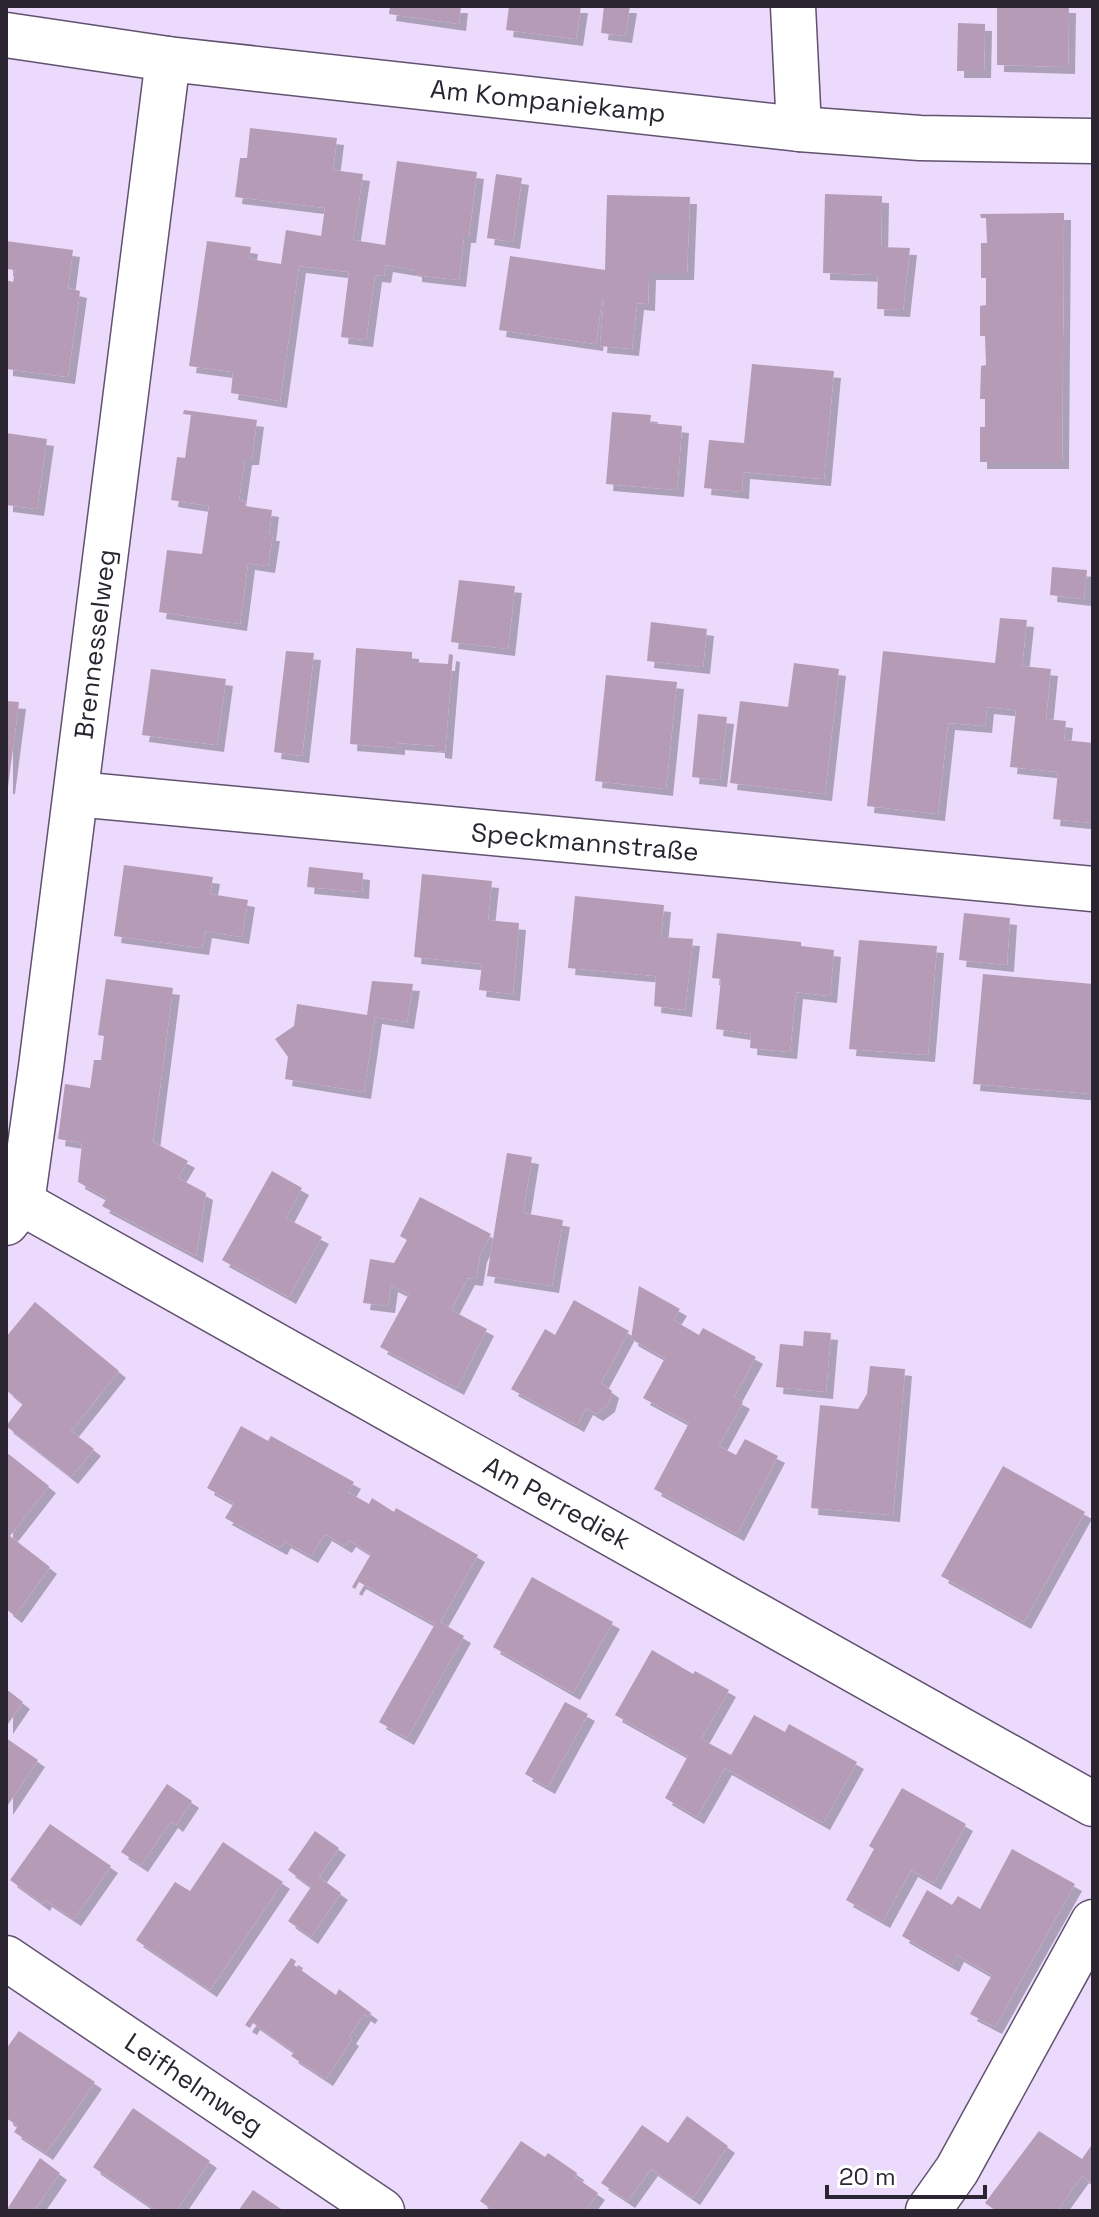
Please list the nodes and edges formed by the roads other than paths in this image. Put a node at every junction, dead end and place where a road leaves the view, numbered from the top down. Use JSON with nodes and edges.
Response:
{"nodes":[{"id":1,"x":793,"y":6,"type":"edge"},
{"id":2,"x":6,"y":35,"type":"edge"},
{"id":3,"x":168,"y":59,"type":"junction"},
{"id":4,"x":799,"y":129,"type":"junction"},
{"id":5,"x":1093,"y":141,"type":"edge"},
{"id":6,"x":76,"y":794,"type":"junction"},
{"id":7,"x":1093,"y":889,"type":"edge"},
{"id":8,"x":14,"y":1213,"type":"edge"},
{"id":9,"x":1093,"y":1804,"type":"edge"},
{"id":10,"x":1093,"y":1922,"type":"edge"},
{"id":11,"x":6,"y":1958,"type":"edge"},
{"id":12,"x":382,"y":2211,"type":"edge"},
{"id":13,"x":928,"y":2211,"type":"edge"}],
"edges":[{"from":1,"to":4,"type":"street"},
{"from":2,"to":3,"type":"street","name":"Am Kompaniekamp"},
{"from":3,"to":4,"type":"street","name":"Am Kompaniekamp"},
{"from":3,"to":6,"type":"street","name":"Brennesselweg"},
{"from":4,"to":5,"type":"street","name":"Am Kompaniekamp"},
{"from":6,"to":7,"type":"street","name":"Speckmannstraße"},
{"from":6,"to":8,"type":"street","name":"Brennesselweg"},
{"from":8,"to":9,"type":"street","name":"Am Perrediek"},
{"from":10,"to":13,"type":"street"},
{"from":11,"to":12,"type":"street","name":"Leifhelmweg"}]}
